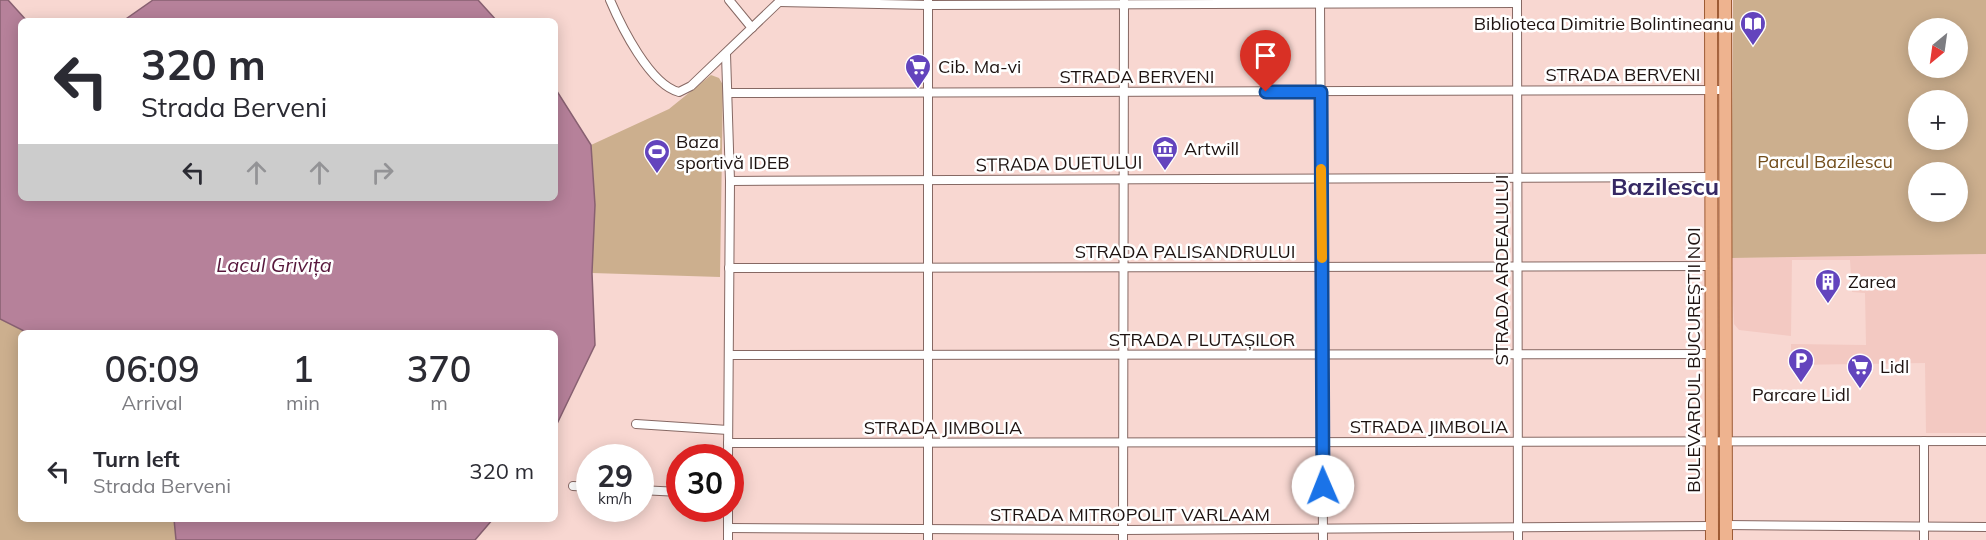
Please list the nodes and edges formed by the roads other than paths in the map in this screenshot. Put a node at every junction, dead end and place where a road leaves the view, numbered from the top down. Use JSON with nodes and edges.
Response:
{"nodes":[{"id":1,"x":610,"y":0,"type":"edge"},
{"id":2,"x":729,"y":0,"type":"edge"},
{"id":3,"x":1712,"y":0,"type":"edge"},
{"id":4,"x":1725,"y":0,"type":"edge"},
{"id":5,"x":780,"y":1,"type":"edge"},
{"id":6,"x":1516,"y":1,"type":"edge"},
{"id":7,"x":1124,"y":2,"type":"edge"},
{"id":8,"x":1320,"y":2,"type":"edge"},
{"id":9,"x":928,"y":3,"type":"edge"},
{"id":10,"x":752,"y":28,"type":"junction"},
{"id":11,"x":726,"y":54,"type":"junction"},
{"id":12,"x":1712,"y":90,"type":"junction"},
{"id":13,"x":1726,"y":90,"type":"junction"},
{"id":14,"x":1517,"y":91,"type":"junction"},
{"id":15,"x":1321,"y":92,"type":"junction"},
{"id":16,"x":729,"y":93,"type":"junction"},
{"id":17,"x":928,"y":93,"type":"junction"},
{"id":18,"x":1124,"y":93,"type":"junction"},
{"id":19,"x":1713,"y":177,"type":"junction"},
{"id":20,"x":1125,"y":178,"type":"junction"},
{"id":21,"x":1321,"y":178,"type":"junction"},
{"id":22,"x":1518,"y":179,"type":"junction"},
{"id":23,"x":730,"y":181,"type":"junction"},
{"id":24,"x":928,"y":181,"type":"junction"},
{"id":25,"x":1712,"y":266,"type":"junction"},
{"id":26,"x":927,"y":267,"type":"junction"},
{"id":27,"x":1124,"y":267,"type":"junction"},
{"id":28,"x":1322,"y":267,"type":"junction"},
{"id":29,"x":1517,"y":267,"type":"junction"},
{"id":30,"x":729,"y":268,"type":"junction"},
{"id":31,"x":1322,"y":354,"type":"junction"},
{"id":32,"x":1517,"y":354,"type":"junction"},
{"id":33,"x":1712,"y":354,"type":"junction"},
{"id":34,"x":729,"y":355,"type":"junction"},
{"id":35,"x":928,"y":355,"type":"junction"},
{"id":36,"x":1124,"y":355,"type":"junction"},
{"id":37,"x":636,"y":424,"type":"dead end"},
{"id":38,"x":728,"y":430,"type":"junction"},
{"id":39,"x":1712,"y":441,"type":"junction"},
{"id":40,"x":1726,"y":441,"type":"junction"},
{"id":41,"x":1924,"y":441,"type":"junction"},
{"id":42,"x":1986,"y":441,"type":"edge"},
{"id":43,"x":1123,"y":442,"type":"junction"},
{"id":44,"x":1322,"y":442,"type":"junction"},
{"id":45,"x":1518,"y":442,"type":"junction"},
{"id":46,"x":728,"y":443,"type":"joint"},
{"id":47,"x":928,"y":443,"type":"junction"},
{"id":48,"x":573,"y":486,"type":"dead end"},
{"id":49,"x":576,"y":486,"type":"edge"},
{"id":50,"x":728,"y":522,"type":"edge"},
{"id":51,"x":1726,"y":525,"type":"junction"},
{"id":52,"x":1712,"y":526,"type":"junction"},
{"id":53,"x":1924,"y":527,"type":"junction"},
{"id":54,"x":1986,"y":527,"type":"edge"},
{"id":55,"x":728,"y":528,"type":"junction"},
{"id":56,"x":1323,"y":529,"type":"junction"},
{"id":57,"x":1518,"y":529,"type":"junction"},
{"id":58,"x":928,"y":530,"type":"junction"},
{"id":59,"x":1123,"y":530,"type":"junction"},
{"id":60,"x":728,"y":540,"type":"edge"},
{"id":61,"x":928,"y":540,"type":"edge"},
{"id":62,"x":1124,"y":540,"type":"edge"},
{"id":63,"x":1323,"y":540,"type":"edge"},
{"id":64,"x":1518,"y":540,"type":"edge"},
{"id":65,"x":1712,"y":540,"type":"edge"},
{"id":66,"x":1726,"y":540,"type":"edge"},
{"id":67,"x":1924,"y":540,"type":"edge"}],
"edges":[{"from":1,"to":11,"type":"street"},
{"from":2,"to":10,"type":"street"},
{"from":3,"to":12,"type":"main road","name":"BULEVARDUL BUCUREȘTII NOI"},
{"from":4,"to":13,"type":"main road","name":"BULEVARDUL BUCUREȘTII NOI"},
{"from":5,"to":9,"type":"street"},
{"from":5,"to":10,"type":"street"},
{"from":6,"to":8,"type":"street"},
{"from":6,"to":14,"type":"street","name":"STRADA ARDEALULUI"},
{"from":7,"to":8,"type":"street"},
{"from":7,"to":9,"type":"street"},
{"from":7,"to":18,"type":"street"},
{"from":8,"to":15,"type":"street"},
{"from":9,"to":17,"type":"street"},
{"from":10,"to":11,"type":"street"},
{"from":11,"to":16,"type":"street"},
{"from":12,"to":13,"type":"street","name":"STRADA BERVENI"},
{"from":12,"to":14,"type":"street","name":"STRADA BERVENI"},
{"from":12,"to":19,"type":"main road","name":"BULEVARDUL BUCUREȘTII NOI"},
{"from":13,"to":40,"type":"main road","name":"BULEVARDUL BUCUREȘTII NOI"},
{"from":14,"to":15,"type":"street","name":"STRADA BERVENI"},
{"from":14,"to":22,"type":"street","name":"STRADA ARDEALULUI"},
{"from":15,"to":18,"type":"street","name":"STRADA BERVENI"},
{"from":15,"to":21,"type":"street"},
{"from":16,"to":17,"type":"street","name":"STRADA BERVENI"},
{"from":16,"to":23,"type":"street"},
{"from":17,"to":18,"type":"street","name":"STRADA BERVENI"},
{"from":17,"to":24,"type":"street"},
{"from":18,"to":20,"type":"street"},
{"from":19,"to":22,"type":"street","name":"STRADA DUETULUI"},
{"from":19,"to":25,"type":"main road","name":"BULEVARDUL BUCUREȘTII NOI"},
{"from":20,"to":21,"type":"street","name":"STRADA DUETULUI"},
{"from":20,"to":24,"type":"street","name":"STRADA DUETULUI"},
{"from":20,"to":27,"type":"street"},
{"from":21,"to":22,"type":"street","name":"STRADA DUETULUI"},
{"from":21,"to":28,"type":"street"},
{"from":22,"to":29,"type":"street","name":"STRADA ARDEALULUI"},
{"from":23,"to":24,"type":"street","name":"STRADA DUETULUI"},
{"from":23,"to":30,"type":"street"},
{"from":24,"to":26,"type":"street"},
{"from":25,"to":29,"type":"street","name":"STRADA PALISANDRULUI"},
{"from":25,"to":33,"type":"main road","name":"BULEVARDUL BUCUREȘTII NOI"},
{"from":26,"to":27,"type":"street","name":"STRADA PALISANDRULUI"},
{"from":26,"to":30,"type":"street","name":"STRADA PALISANDRULUI"},
{"from":26,"to":35,"type":"street"},
{"from":27,"to":28,"type":"street","name":"STRADA PALISANDRULUI"},
{"from":27,"to":36,"type":"street"},
{"from":28,"to":29,"type":"street","name":"STRADA PALISANDRULUI"},
{"from":28,"to":31,"type":"street"},
{"from":29,"to":32,"type":"street","name":"STRADA ARDEALULUI"},
{"from":30,"to":34,"type":"street"},
{"from":31,"to":32,"type":"street","name":"STRADA PLUTAȘILOR"},
{"from":31,"to":36,"type":"street","name":"STRADA PLUTAȘILOR"},
{"from":31,"to":44,"type":"street"},
{"from":32,"to":33,"type":"street","name":"STRADA PLUTAȘILOR"},
{"from":32,"to":45,"type":"street","name":"STRADA ARDEALULUI"},
{"from":33,"to":39,"type":"main road","name":"BULEVARDUL BUCUREȘTII NOI"},
{"from":34,"to":35,"type":"street","name":"STRADA PLUTAȘILOR"},
{"from":34,"to":38,"type":"street"},
{"from":35,"to":36,"type":"street","name":"STRADA PLUTAȘILOR"},
{"from":35,"to":47,"type":"street"},
{"from":36,"to":43,"type":"street"},
{"from":37,"to":38,"type":"street"},
{"from":38,"to":46,"type":"street"},
{"from":39,"to":40,"type":"street","name":"STRADA JIMBOLIA"},
{"from":39,"to":45,"type":"street","name":"STRADA JIMBOLIA"},
{"from":39,"to":52,"type":"main road","name":"BULEVARDUL BUCUREȘTII NOI"},
{"from":40,"to":41,"type":"street","name":"STRADA JIMBOLIA"},
{"from":40,"to":51,"type":"main road","name":"BULEVARDUL BUCUREȘTII NOI"},
{"from":41,"to":42,"type":"street","name":"STRADA JIMBOLIA"},
{"from":41,"to":53,"type":"street"},
{"from":43,"to":44,"type":"street","name":"STRADA JIMBOLIA"},
{"from":43,"to":47,"type":"street","name":"STRADA JIMBOLIA"},
{"from":43,"to":59,"type":"street"},
{"from":44,"to":45,"type":"street","name":"STRADA JIMBOLIA"},
{"from":44,"to":56,"type":"street"},
{"from":45,"to":57,"type":"street","name":"STRADA ARDEALULUI"},
{"from":46,"to":47,"type":"street","name":"STRADA JIMBOLIA"},
{"from":47,"to":58,"type":"street"},
{"from":48,"to":49,"type":"street"},
{"from":50,"to":55,"type":"street"},
{"from":51,"to":53,"type":"street"},
{"from":51,"to":66,"type":"main road","name":"BULEVARDUL BUCUREȘTII NOI"},
{"from":52,"to":57,"type":"street","name":"STRADA MITROPOLIT VARLAAM"},
{"from":52,"to":65,"type":"main road","name":"BULEVARDUL BUCUREȘTII NOI"},
{"from":53,"to":54,"type":"street"},
{"from":53,"to":67,"type":"street"},
{"from":55,"to":58,"type":"street","name":"STRADA MITROPOLIT VARLAAM"},
{"from":55,"to":60,"type":"street"},
{"from":56,"to":57,"type":"street","name":"STRADA MITROPOLIT VARLAAM"},
{"from":56,"to":59,"type":"street","name":"STRADA MITROPOLIT VARLAAM"},
{"from":56,"to":63,"type":"street"},
{"from":57,"to":64,"type":"street","name":"STRADA ARDEALULUI"},
{"from":58,"to":59,"type":"street","name":"STRADA MITROPOLIT VARLAAM"},
{"from":58,"to":61,"type":"street"},
{"from":59,"to":62,"type":"street"}]}
